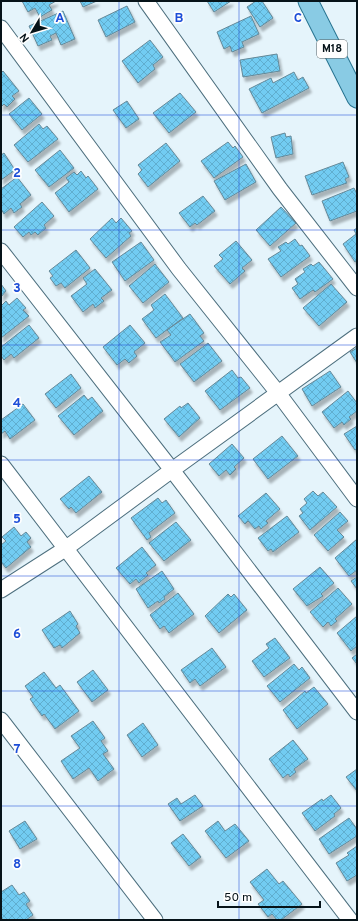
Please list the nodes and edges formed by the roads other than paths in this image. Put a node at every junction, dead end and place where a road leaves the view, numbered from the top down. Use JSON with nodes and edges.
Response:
{"nodes":[{"id":1,"x":146,"y":1,"type":"edge"},
{"id":2,"x":308,"y":1,"type":"edge"},
{"id":3,"x":1,"y":28,"type":"edge"},
{"id":4,"x":357,"y":98,"type":"edge"},
{"id":5,"x":1,"y":251,"type":"edge"},
{"id":6,"x":357,"y":288,"type":"edge"},
{"id":7,"x":357,"y":336,"type":"edge"},
{"id":8,"x":278,"y":393,"type":"junction"},
{"id":9,"x":1,"y":464,"type":"edge"},
{"id":10,"x":172,"y":470,"type":"junction"},
{"id":11,"x":357,"y":499,"type":"edge"},
{"id":12,"x":65,"y":550,"type":"junction"},
{"id":13,"x":1,"y":590,"type":"edge"},
{"id":14,"x":357,"y":712,"type":"edge"},
{"id":15,"x":1,"y":720,"type":"edge"},
{"id":16,"x":155,"y":920,"type":"edge"},
{"id":17,"x":350,"y":920,"type":"edge"}],
"edges":[{"from":1,"to":6,"type":"street"},
{"from":2,"to":4,"type":"main road","number":"M18"},
{"from":3,"to":8,"type":"street"},
{"from":5,"to":10,"type":"street"},
{"from":7,"to":8,"type":"street"},
{"from":8,"to":10,"type":"street"},
{"from":8,"to":11,"type":"street"},
{"from":9,"to":12,"type":"street"},
{"from":10,"to":12,"type":"street"},
{"from":10,"to":14,"type":"street"},
{"from":12,"to":13,"type":"street"},
{"from":12,"to":17,"type":"street"},
{"from":15,"to":16,"type":"street"}]}
